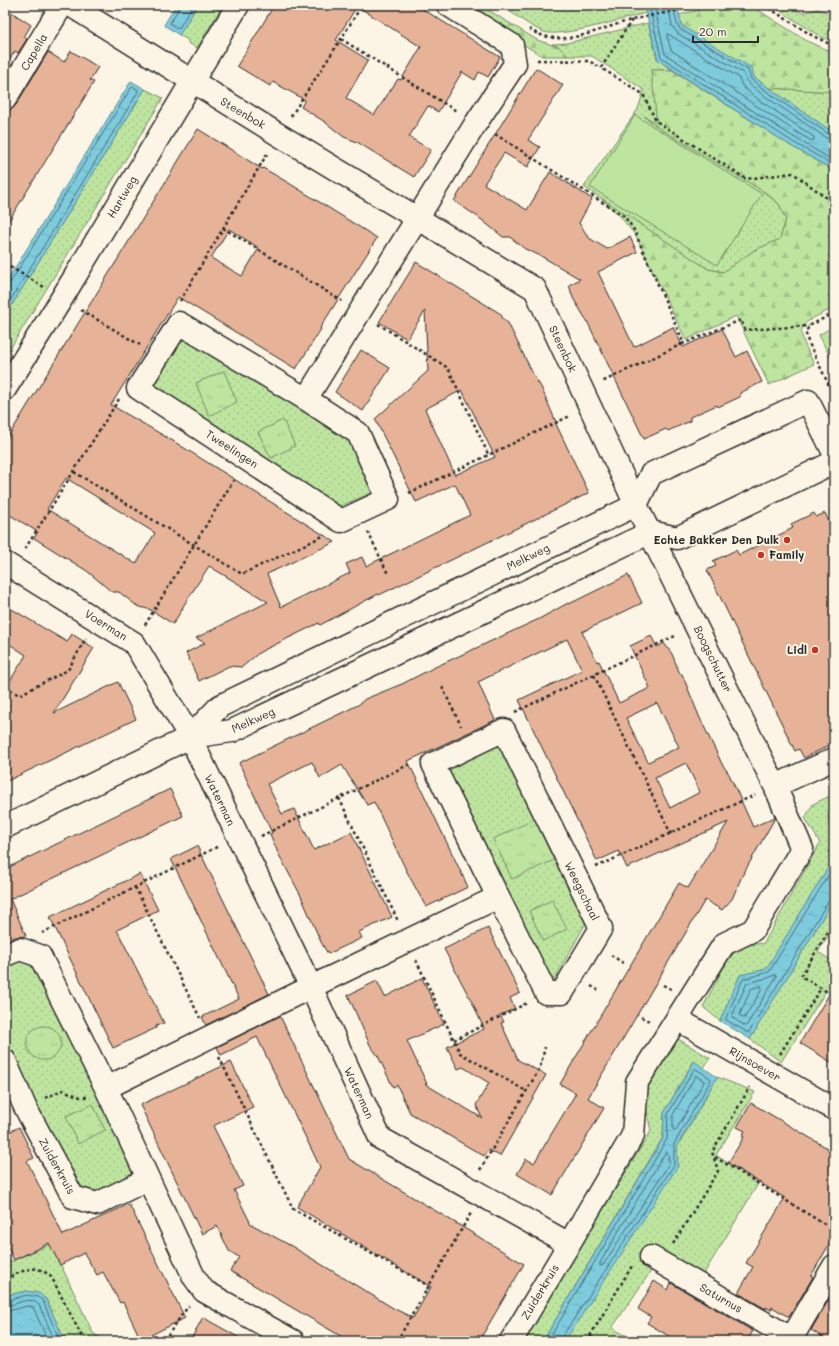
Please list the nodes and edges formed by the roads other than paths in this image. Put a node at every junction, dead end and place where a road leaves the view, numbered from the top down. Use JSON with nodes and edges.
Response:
{"nodes":[{"id":1,"x":62,"y":5,"type":"edge"},
{"id":2,"x":70,"y":5,"type":"edge"},
{"id":3,"x":238,"y":5,"type":"edge"},
{"id":4,"x":448,"y":5,"type":"edge"},
{"id":5,"x":192,"y":82,"type":"junction"},
{"id":6,"x":5,"y":99,"type":"edge"},
{"id":7,"x":418,"y":219,"type":"junction"},
{"id":8,"x":5,"y":389,"type":"edge"},
{"id":9,"x":306,"y":399,"type":"junction"},
{"id":10,"x":834,"y":453,"type":"edge"},
{"id":11,"x":834,"y":462,"type":"edge"},
{"id":12,"x":636,"y":505,"type":"junction"},
{"id":13,"x":651,"y":532,"type":"junction"},
{"id":14,"x":9,"y":566,"type":"edge"},
{"id":15,"x":190,"y":737,"type":"junction"},
{"id":16,"x":834,"y":759,"type":"edge"},
{"id":17,"x":775,"y":786,"type":"junction"},
{"id":18,"x":5,"y":827,"type":"edge"},
{"id":19,"x":498,"y":897,"type":"junction"},
{"id":20,"x":5,"y":955,"type":"edge"},
{"id":21,"x":311,"y":987,"type":"junction"},
{"id":22,"x":677,"y":1020,"type":"junction"},
{"id":23,"x":5,"y":1062,"type":"edge"},
{"id":24,"x":106,"y":1088,"type":"junction"},
{"id":25,"x":834,"y":1109,"type":"edge"},
{"id":26,"x":148,"y":1179,"type":"junction"},
{"id":27,"x":569,"y":1244,"type":"junction"},
{"id":28,"x":651,"y":1257,"type":"road end"},
{"id":29,"x":834,"y":1266,"type":"edge"},
{"id":30,"x":792,"y":1340,"type":"edge"},
{"id":31,"x":293,"y":1341,"type":"edge"},
{"id":32,"x":511,"y":1341,"type":"edge"}],
"edges":[{"from":1,"to":6,"type":"street","name":"Capella"},
{"from":2,"to":5,"type":"street","name":"Steenbok"},
{"from":3,"to":5,"type":"street","name":"Hartweg"},
{"from":4,"to":7,"type":"street"},
{"from":5,"to":7,"type":"street","name":"Steenbok"},
{"from":5,"to":8,"type":"street","name":"Hartweg"},
{"from":7,"to":9,"type":"street"},
{"from":7,"to":12,"type":"street","name":"Steenbok"},
{"from":9,"to":9,"type":"street","name":"Tweelingen"},
{"from":10,"to":12,"type":"street"},
{"from":11,"to":13,"type":"street"},
{"from":12,"to":13,"type":"street","name":"Steenbok"},
{"from":12,"to":15,"type":"street","name":"Melkweg"},
{"from":13,"to":15,"type":"street","name":"Melkweg"},
{"from":13,"to":17,"type":"street","name":"Boogschutter"},
{"from":14,"to":15,"type":"street","name":"Voerman"},
{"from":15,"to":18,"type":"street","name":"Melkweg"},
{"from":15,"to":21,"type":"street","name":"Waterman"},
{"from":16,"to":17,"type":"street"},
{"from":17,"to":22,"type":"street","name":"Boogschutter"},
{"from":19,"to":19,"type":"street","name":"Weegschaal"},
{"from":19,"to":21,"type":"street"},
{"from":20,"to":24,"type":"street"},
{"from":21,"to":24,"type":"street"},
{"from":21,"to":27,"type":"street","name":"Waterman"},
{"from":22,"to":25,"type":"street","name":"Rijnsoever"},
{"from":22,"to":27,"type":"street"},
{"from":23,"to":26,"type":"street","name":"Zuiderkruis"},
{"from":24,"to":26,"type":"street"},
{"from":26,"to":31,"type":"street"},
{"from":27,"to":32,"type":"street","name":"Zuiderkruis"},
{"from":28,"to":30,"type":"street","name":"Saturnus"},
{"from":29,"to":30,"type":"street","name":"Saturnus"}]}
